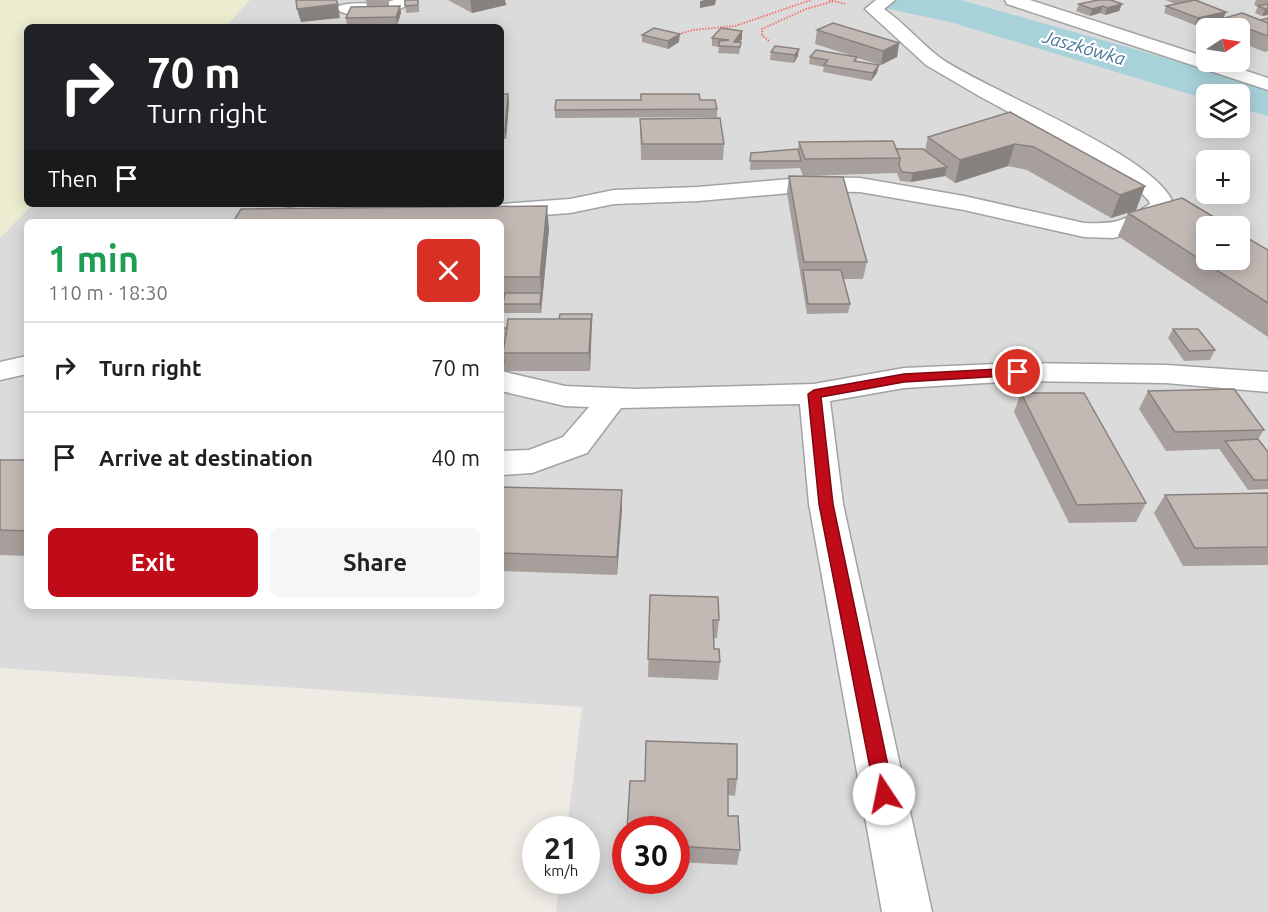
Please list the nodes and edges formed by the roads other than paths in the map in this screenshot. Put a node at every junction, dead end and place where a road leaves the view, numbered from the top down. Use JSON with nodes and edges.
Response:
{"nodes":[{"id":1,"x":406,"y":0,"type":"edge"},
{"id":2,"x":1013,"y":0,"type":"edge"},
{"id":3,"x":883,"y":2,"type":"edge"},
{"id":4,"x":345,"y":8,"type":"dead end"},
{"id":5,"x":1268,"y":84,"type":"edge"},
{"id":6,"x":337,"y":207,"type":"edge"},
{"id":7,"x":363,"y":207,"type":"edge"},
{"id":8,"x":482,"y":211,"type":"edge"},
{"id":9,"x":450,"y":212,"type":"edge"},
{"id":10,"x":269,"y":219,"type":"edge"},
{"id":11,"x":24,"y":366,"type":"edge"},
{"id":12,"x":0,"y":371,"type":"edge"},
{"id":13,"x":504,"y":382,"type":"edge"},
{"id":14,"x":1268,"y":382,"type":"edge"},
{"id":15,"x":814,"y":394,"type":"junction"},
{"id":16,"x":613,"y":398,"type":"junction"},
{"id":17,"x":504,"y":463,"type":"edge"},
{"id":18,"x":907,"y":912,"type":"edge"}],
"edges":[{"from":1,"to":4,"type":"street"},
{"from":2,"to":5,"type":"street"},
{"from":3,"to":8,"type":"street"},
{"from":6,"to":10,"type":"street"},
{"from":7,"to":9,"type":"street"},
{"from":11,"to":12,"type":"street"},
{"from":13,"to":16,"type":"street"},
{"from":14,"to":15,"type":"street"},
{"from":15,"to":16,"type":"street"},
{"from":15,"to":18,"type":"street"},
{"from":16,"to":17,"type":"street"}]}
